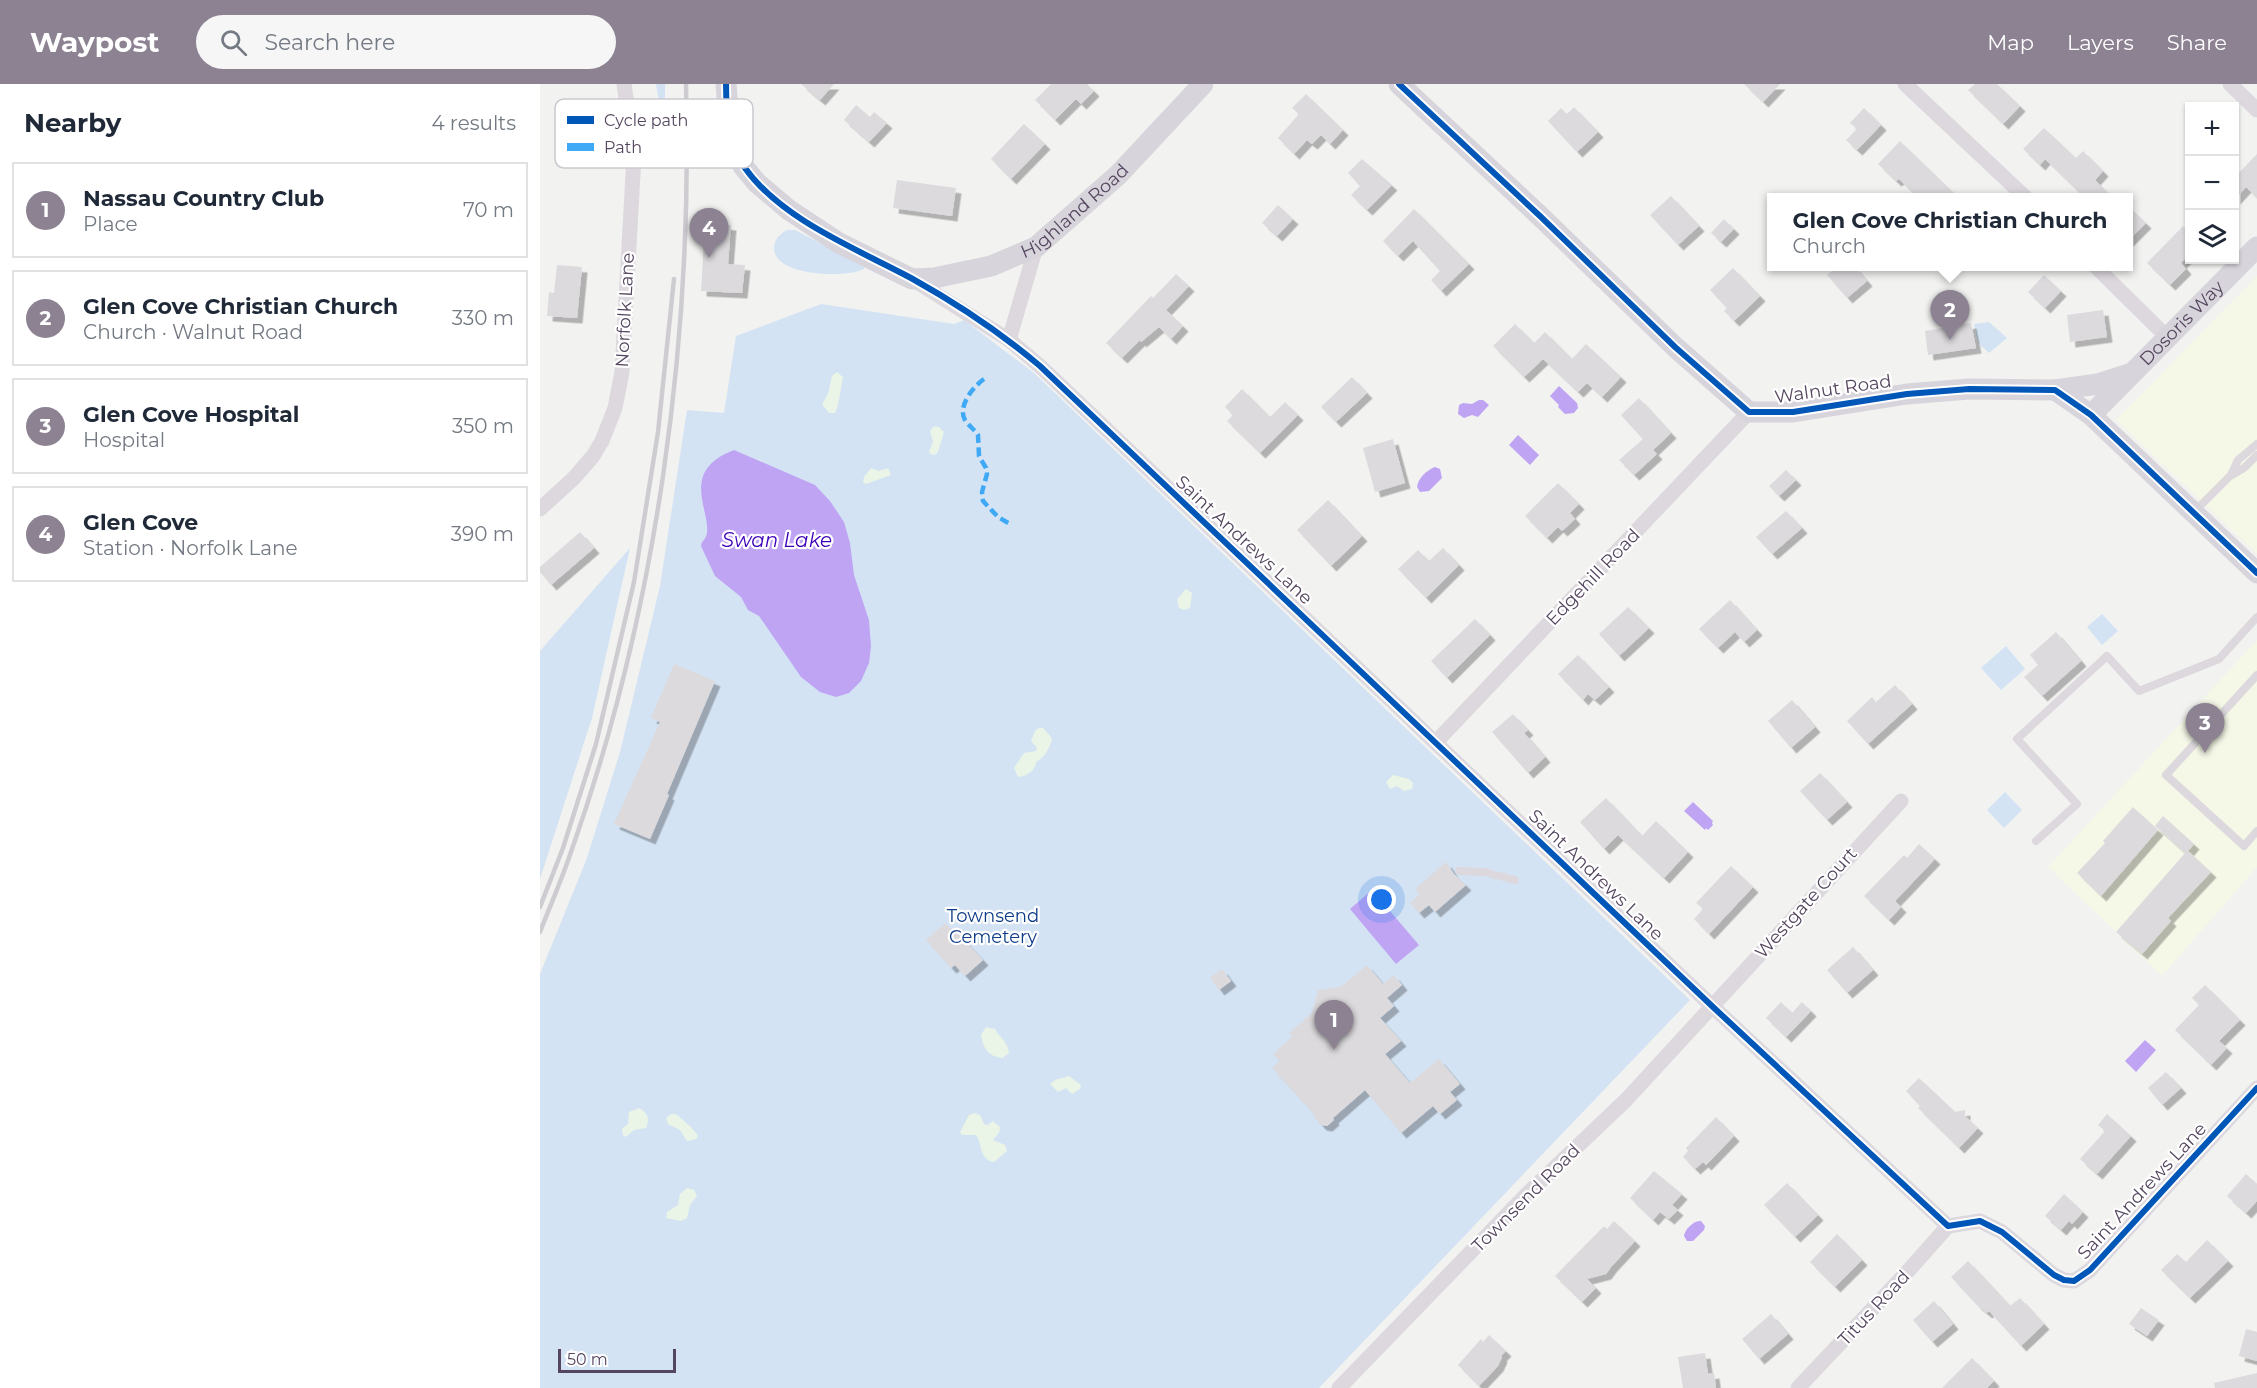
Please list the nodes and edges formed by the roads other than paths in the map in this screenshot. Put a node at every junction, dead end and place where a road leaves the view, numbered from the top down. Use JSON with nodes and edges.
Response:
{"nodes":[{"id":1,"x":624,"y":84,"type":"edge"},
{"id":2,"x":726,"y":84,"type":"edge"},
{"id":3,"x":1203,"y":84,"type":"edge"},
{"id":4,"x":1399,"y":84,"type":"edge"},
{"id":5,"x":1905,"y":84,"type":"edge"},
{"id":6,"x":2230,"y":84,"type":"edge"},
{"id":7,"x":626,"y":99,"type":"edge"},
{"id":8,"x":727,"y":99,"type":"edge"},
{"id":9,"x":2257,"y":110,"type":"edge"},
{"id":10,"x":633,"y":168,"type":"edge"},
{"id":11,"x":745,"y":168,"type":"edge"},
{"id":12,"x":2020,"y":193,"type":"edge"},
{"id":13,"x":1036,"y":247,"type":"junction"},
{"id":14,"x":2257,"y":247,"type":"edge"},
{"id":15,"x":2100,"y":271,"type":"edge"},
{"id":16,"x":912,"y":279,"type":"junction"},
{"id":17,"x":2167,"y":337,"type":"junction"},
{"id":18,"x":1009,"y":340,"type":"junction"},
{"id":19,"x":2132,"y":373,"type":"junction"},
{"id":20,"x":2055,"y":390,"type":"junction"},
{"id":21,"x":1749,"y":412,"type":"junction"},
{"id":22,"x":2091,"y":415,"type":"junction"},
{"id":23,"x":2257,"y":444,"type":"edge"},
{"id":24,"x":2257,"y":455,"type":"edge"},
{"id":25,"x":2230,"y":476,"type":"junction"},
{"id":26,"x":540,"y":508,"type":"edge"},
{"id":27,"x":2193,"y":512,"type":"junction"},
{"id":28,"x":2257,"y":573,"type":"edge"},
{"id":29,"x":2257,"y":617,"type":"edge"},
{"id":30,"x":2257,"y":675,"type":"edge"},
{"id":31,"x":1436,"y":742,"type":"junction"},
{"id":32,"x":1901,"y":801,"type":"dead end"},
{"id":33,"x":2257,"y":831,"type":"edge"},
{"id":34,"x":2036,"y":842,"type":"dead end"},
{"id":35,"x":1459,"y":871,"type":"dead end"},
{"id":36,"x":1515,"y":880,"type":"dead end"},
{"id":37,"x":1713,"y":1007,"type":"junction"},
{"id":38,"x":2257,"y":1088,"type":"edge"},
{"id":39,"x":1948,"y":1226,"type":"junction"},
{"id":40,"x":1339,"y":1388,"type":"edge"},
{"id":41,"x":1798,"y":1388,"type":"edge"}],
"edges":[{"from":1,"to":7,"type":"street","name":"Norfolk Lane"},
{"from":2,"to":8,"type":"street"},
{"from":3,"to":13,"type":"street","name":"Highland Road"},
{"from":4,"to":21,"type":"street"},
{"from":5,"to":12,"type":"street"},
{"from":6,"to":9,"type":"street"},
{"from":10,"to":26,"type":"street","name":"Norfolk Lane"},
{"from":11,"to":16,"type":"street"},
{"from":13,"to":16,"type":"street","name":"Highland Road"},
{"from":13,"to":18,"type":"street"},
{"from":14,"to":17,"type":"street","name":"Dosoris Way"},
{"from":15,"to":17,"type":"street"},
{"from":16,"to":18,"type":"street","name":"Saint Andrews Lane"},
{"from":17,"to":19,"type":"street","name":"Dosoris Way"},
{"from":18,"to":31,"type":"street","name":"Saint Andrews Lane"},
{"from":19,"to":20,"type":"street","name":"Dosoris Way"},
{"from":19,"to":22,"type":"street","name":"Dosoris Way"},
{"from":20,"to":21,"type":"street","name":"Walnut Road"},
{"from":20,"to":22,"type":"street"},
{"from":21,"to":31,"type":"street","name":"Edgehill Road"},
{"from":22,"to":27,"type":"street"},
{"from":23,"to":25,"type":"lane"},
{"from":24,"to":25,"type":"lane"},
{"from":25,"to":27,"type":"lane"},
{"from":27,"to":28,"type":"street"},
{"from":29,"to":34,"type":"lane"},
{"from":30,"to":33,"type":"lane"},
{"from":31,"to":37,"type":"street","name":"Saint Andrews Lane"},
{"from":32,"to":37,"type":"street","name":"Westgate Court"},
{"from":35,"to":36,"type":"lane"},
{"from":37,"to":39,"type":"street","name":"Saint Andrews Lane"},
{"from":37,"to":40,"type":"street","name":"Townsend Road"},
{"from":38,"to":39,"type":"street","name":"Saint Andrews Lane"},
{"from":39,"to":41,"type":"street","name":"Titus Road"}]}
